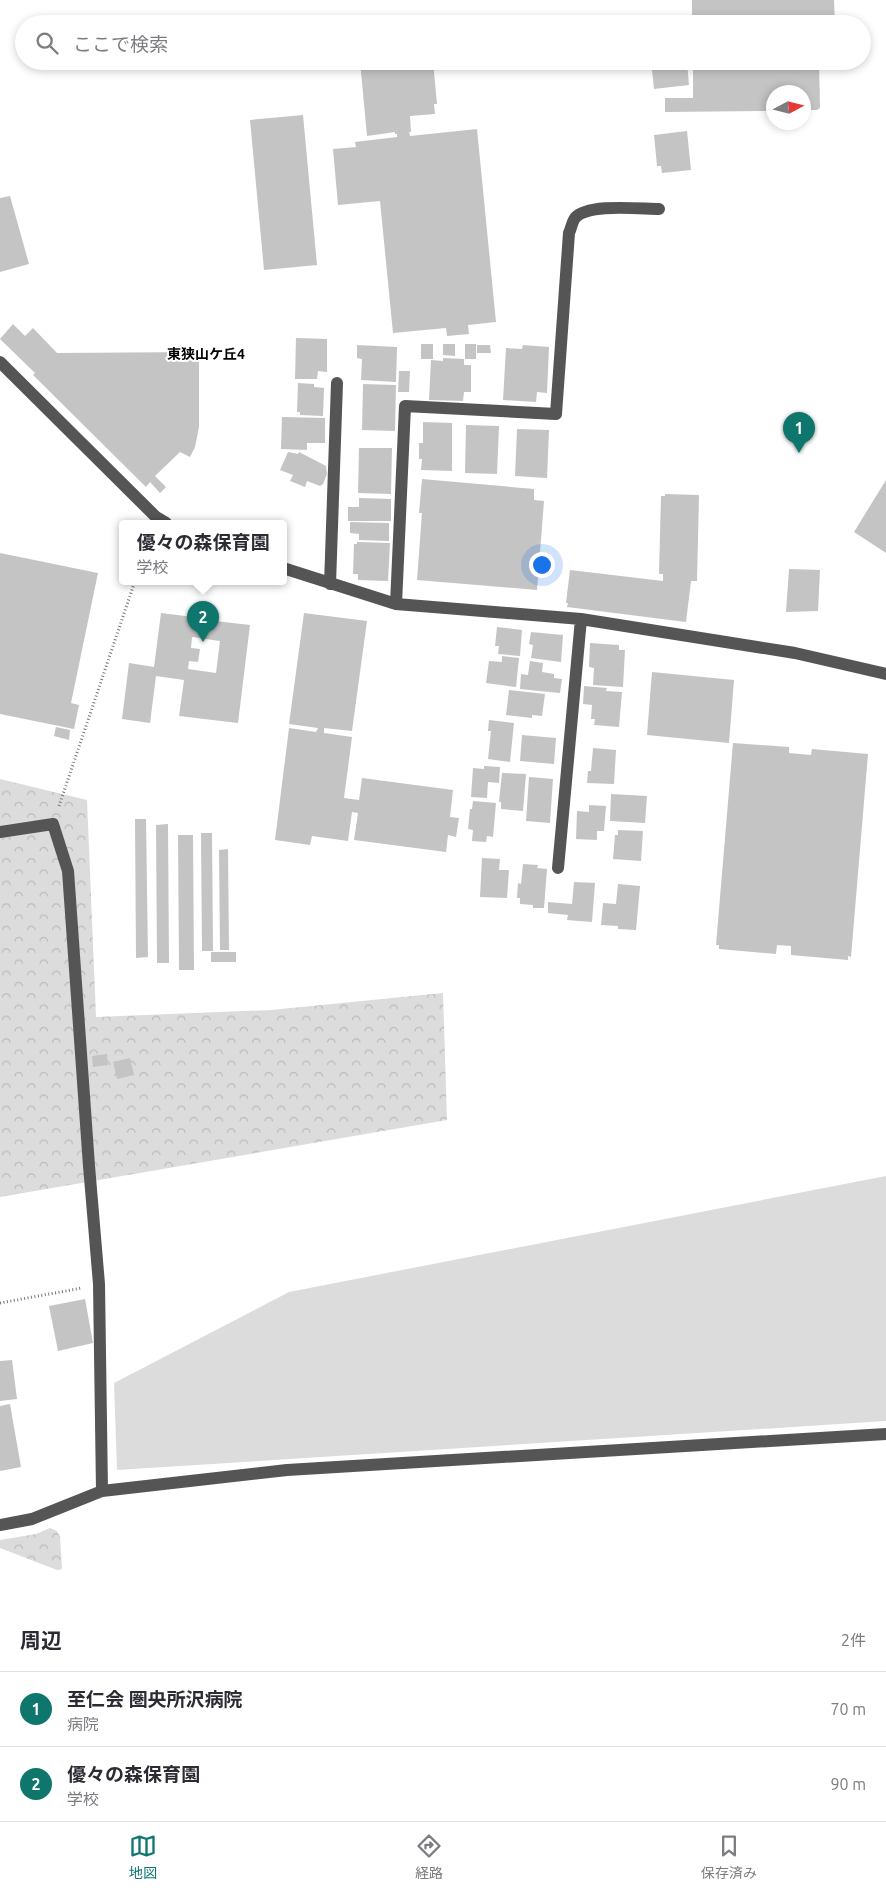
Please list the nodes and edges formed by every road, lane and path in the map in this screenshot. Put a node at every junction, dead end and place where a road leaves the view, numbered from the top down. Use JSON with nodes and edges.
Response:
{"nodes":[{"id":1,"x":659,"y":209,"type":"dead end"},
{"id":2,"x":0,"y":362,"type":"edge"},
{"id":3,"x":337,"y":383,"type":"dead end"},
{"id":4,"x":161,"y":520,"type":"edge"},
{"id":5,"x":287,"y":569,"type":"edge"},
{"id":6,"x":330,"y":584,"type":"junction"},
{"id":7,"x":133,"y":585,"type":"edge"},
{"id":8,"x":396,"y":604,"type":"junction"},
{"id":9,"x":580,"y":619,"type":"junction"},
{"id":10,"x":886,"y":674,"type":"edge"},
{"id":11,"x":53,"y":824,"type":"junction"},
{"id":12,"x":0,"y":832,"type":"edge"},
{"id":13,"x":558,"y":868,"type":"dead end"},
{"id":14,"x":100,"y":1284,"type":"junction"},
{"id":15,"x":0,"y":1303,"type":"edge"},
{"id":16,"x":886,"y":1434,"type":"edge"},
{"id":17,"x":102,"y":1491,"type":"junction"},
{"id":18,"x":0,"y":1525,"type":"edge"}],
"edges":[{"from":1,"to":8,"type":"street"},
{"from":2,"to":4,"type":"street"},
{"from":3,"to":6,"type":"street"},
{"from":5,"to":6,"type":"street"},
{"from":6,"to":8,"type":"street"},
{"from":7,"to":11,"type":"path"},
{"from":8,"to":9,"type":"street"},
{"from":9,"to":10,"type":"street"},
{"from":9,"to":13,"type":"street"},
{"from":11,"to":12,"type":"street"},
{"from":11,"to":14,"type":"street"},
{"from":14,"to":15,"type":"path"},
{"from":14,"to":17,"type":"street"},
{"from":16,"to":17,"type":"street"},
{"from":17,"to":18,"type":"street"}]}
